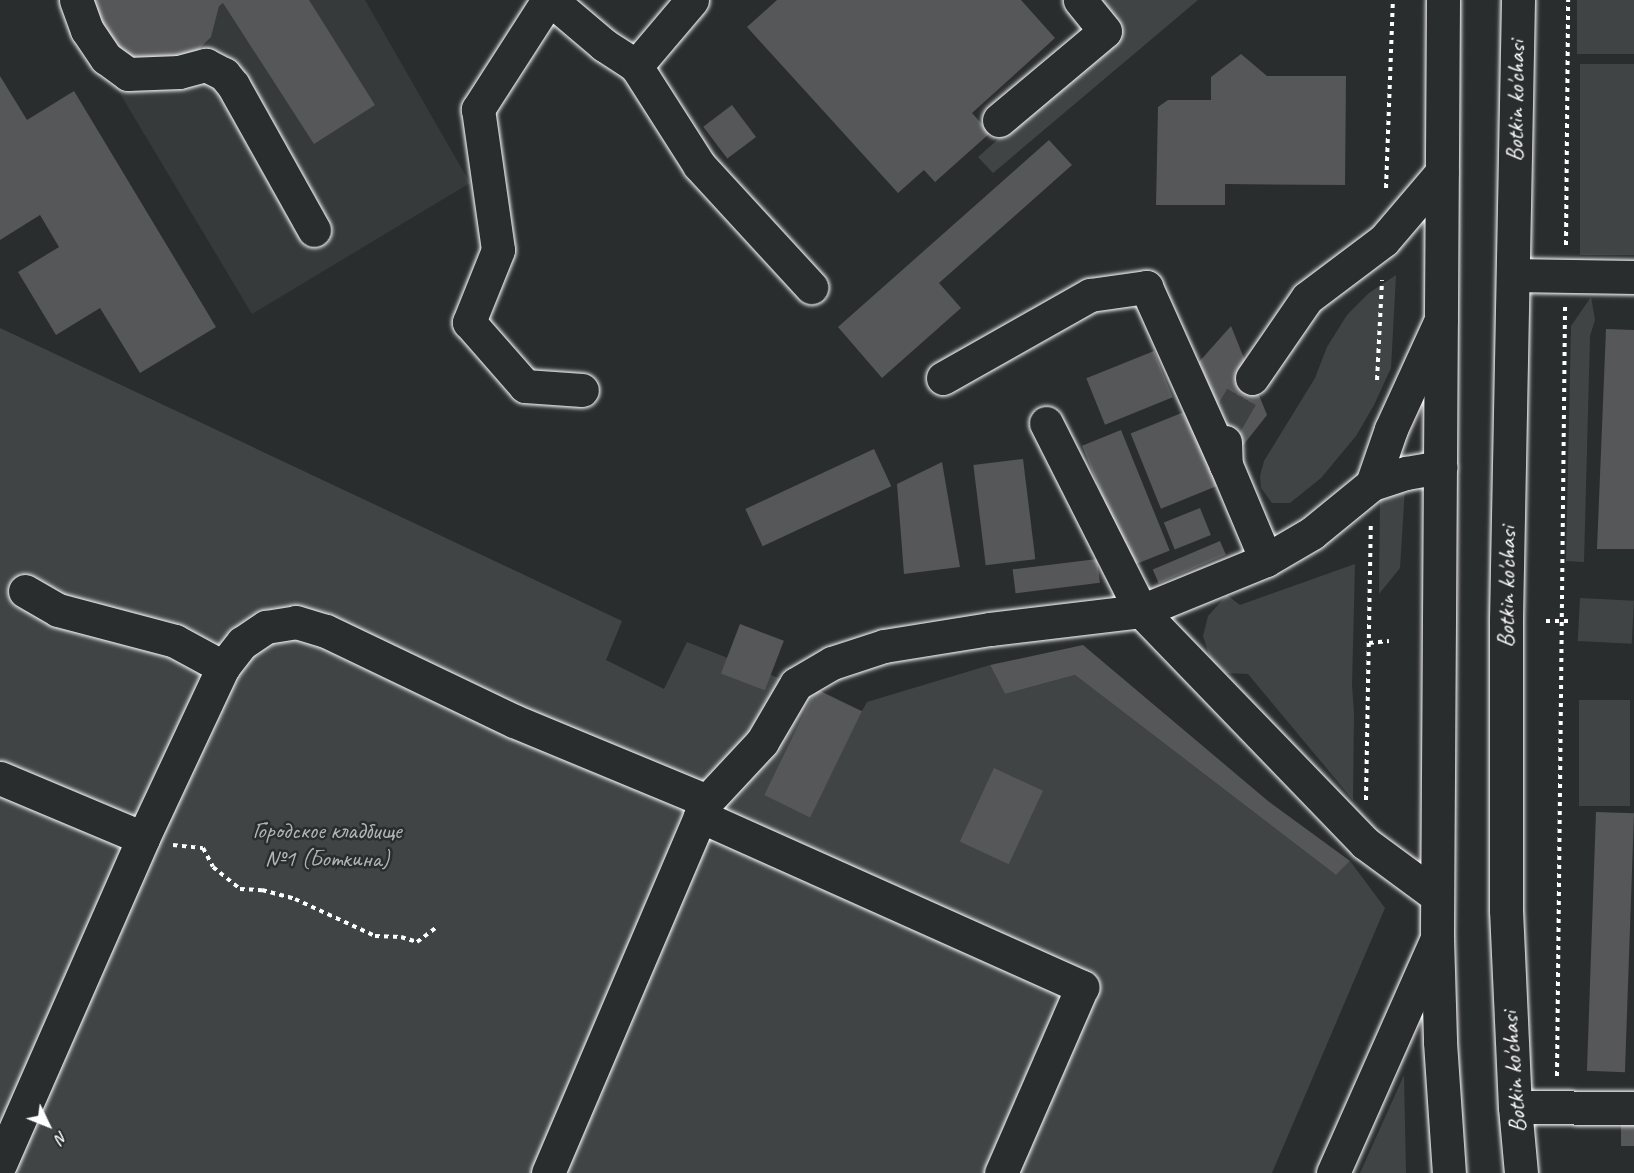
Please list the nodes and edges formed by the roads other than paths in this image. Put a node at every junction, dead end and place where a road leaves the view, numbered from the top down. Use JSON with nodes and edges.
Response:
{"nodes":[{"id":1,"x":76,"y":0,"type":"edge"},
{"id":2,"x":550,"y":0,"type":"edge"},
{"id":3,"x":692,"y":0,"type":"edge"},
{"id":4,"x":1080,"y":0,"type":"edge"},
{"id":5,"x":1443,"y":0,"type":"edge"},
{"id":6,"x":1518,"y":0,"type":"edge"},
{"id":7,"x":636,"y":66,"type":"junction"},
{"id":8,"x":999,"y":120,"type":"dead end"},
{"id":9,"x":1442,"y":172,"type":"junction"},
{"id":10,"x":314,"y":230,"type":"dead end"},
{"id":11,"x":1513,"y":275,"type":"junction"},
{"id":12,"x":1634,"y":277,"type":"edge"},
{"id":13,"x":811,"y":287,"type":"dead end"},
{"id":14,"x":1441,"y":320,"type":"junction"},
{"id":15,"x":943,"y":378,"type":"dead end"},
{"id":16,"x":1252,"y":378,"type":"tunnel mouth"},
{"id":17,"x":582,"y":390,"type":"dead end"},
{"id":18,"x":1046,"y":423,"type":"dead end"},
{"id":19,"x":1225,"y":425,"type":"tunnel mouth"},
{"id":20,"x":1226,"y":465,"type":"junction"},
{"id":21,"x":1440,"y":467,"type":"junction"},
{"id":22,"x":1372,"y":484,"type":"junction"},
{"id":23,"x":1266,"y":560,"type":"junction"},
{"id":24,"x":26,"y":591,"type":"dead end"},
{"id":25,"x":1141,"y":611,"type":"junction"},
{"id":26,"x":223,"y":667,"type":"junction"},
{"id":27,"x":0,"y":778,"type":"edge"},
{"id":28,"x":704,"y":808,"type":"junction"},
{"id":29,"x":143,"y":838,"type":"junction"},
{"id":30,"x":1437,"y":896,"type":"junction"},
{"id":31,"x":1437,"y":938,"type":"junction"},
{"id":32,"x":1515,"y":1107,"type":"junction"},
{"id":33,"x":1634,"y":1108,"type":"edge"},
{"id":34,"x":0,"y":1164,"type":"edge"},
{"id":35,"x":548,"y":1173,"type":"edge"},
{"id":36,"x":1001,"y":1173,"type":"edge"},
{"id":37,"x":1333,"y":1173,"type":"edge"},
{"id":38,"x":1449,"y":1173,"type":"edge"},
{"id":39,"x":1521,"y":1173,"type":"edge"}],
"edges":[{"from":1,"to":10,"type":"main road"},
{"from":2,"to":7,"type":"main road"},
{"from":2,"to":17,"type":"main road"},
{"from":3,"to":7,"type":"main road"},
{"from":4,"to":8,"type":"main road"},
{"from":5,"to":9,"type":"main road"},
{"from":6,"to":11,"type":"main road","name":"Botkin ko'chasi"},
{"from":7,"to":13,"type":"main road"},
{"from":9,"to":14,"type":"main road"},
{"from":9,"to":16,"type":"main road"},
{"from":11,"to":12,"type":"main road"},
{"from":11,"to":32,"type":"main road","name":"Botkin ko'chasi"},
{"from":14,"to":21,"type":"main road"},
{"from":14,"to":22,"type":"main road"},
{"from":15,"to":20,"type":"main road"},
{"from":18,"to":25,"type":"main road"},
{"from":19,"to":20,"type":"main road"},
{"from":20,"to":23,"type":"main road"},
{"from":21,"to":22,"type":"main road"},
{"from":21,"to":30,"type":"main road"},
{"from":22,"to":23,"type":"main road"},
{"from":23,"to":25,"type":"main road"},
{"from":24,"to":26,"type":"main road"},
{"from":25,"to":28,"type":"main road"},
{"from":25,"to":30,"type":"main road"},
{"from":26,"to":28,"type":"main road"},
{"from":26,"to":29,"type":"main road"},
{"from":27,"to":29,"type":"main road"},
{"from":28,"to":35,"type":"main road"},
{"from":28,"to":36,"type":"main road"},
{"from":29,"to":34,"type":"main road"},
{"from":30,"to":31,"type":"main road"},
{"from":31,"to":37,"type":"main road"},
{"from":31,"to":38,"type":"main road"},
{"from":32,"to":33,"type":"main road"},
{"from":32,"to":39,"type":"main road","name":"Botkin ko'chasi"}]}
